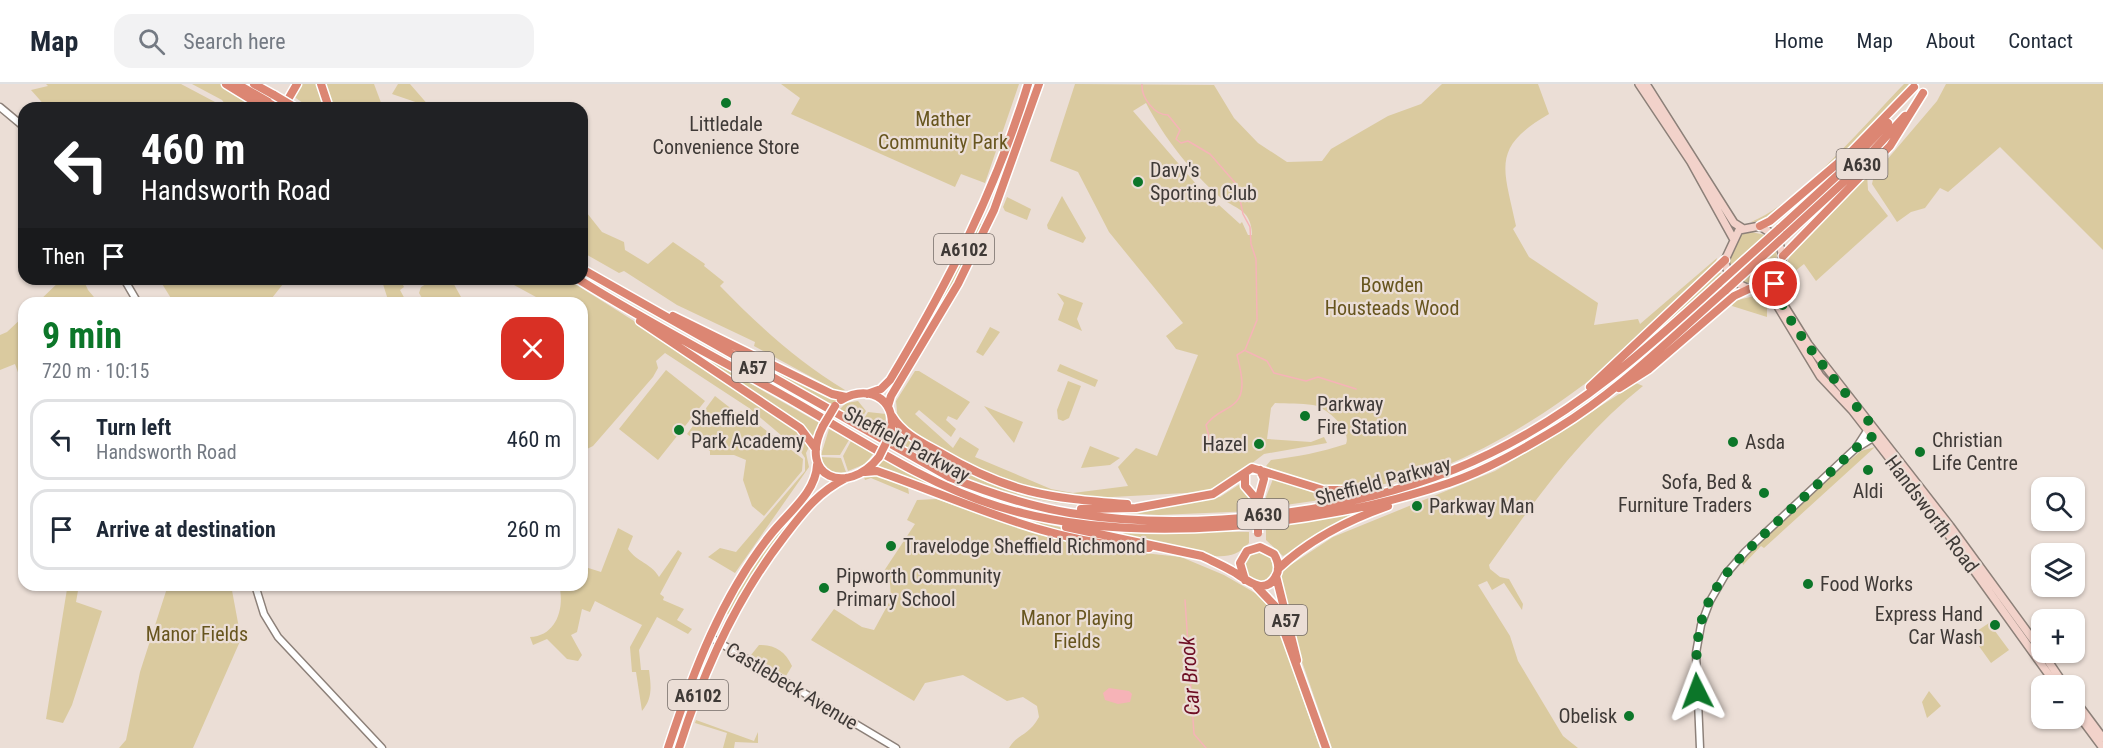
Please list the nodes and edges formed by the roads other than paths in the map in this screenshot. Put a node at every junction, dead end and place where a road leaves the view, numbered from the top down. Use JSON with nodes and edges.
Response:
{"nodes":[{"id":1,"x":226,"y":84,"type":"edge"},
{"id":2,"x":237,"y":84,"type":"edge"},
{"id":3,"x":254,"y":84,"type":"edge"},
{"id":4,"x":297,"y":84,"type":"edge"},
{"id":5,"x":321,"y":84,"type":"edge"},
{"id":6,"x":1028,"y":84,"type":"edge"},
{"id":7,"x":1039,"y":84,"type":"edge"},
{"id":8,"x":1639,"y":84,"type":"edge"},
{"id":9,"x":1646,"y":84,"type":"edge"},
{"id":10,"x":1928,"y":84,"type":"edge"},
{"id":11,"x":1915,"y":85,"type":"edge"},
{"id":12,"x":1923,"y":93,"type":"junction"},
{"id":13,"x":270,"y":102,"type":"edge"},
{"id":14,"x":285,"y":102,"type":"edge"},
{"id":15,"x":327,"y":102,"type":"edge"},
{"id":16,"x":0,"y":107,"type":"edge"},
{"id":17,"x":18,"y":122,"type":"edge"},
{"id":18,"x":1760,"y":226,"type":"junction"},
{"id":19,"x":1742,"y":228,"type":"junction"},
{"id":20,"x":1783,"y":232,"type":"junction"},
{"id":21,"x":1733,"y":238,"type":"junction"},
{"id":22,"x":1783,"y":256,"type":"junction"},
{"id":23,"x":1725,"y":260,"type":"junction"},
{"id":24,"x":588,"y":273,"type":"edge"},
{"id":25,"x":1776,"y":277,"type":"junction"},
{"id":26,"x":587,"y":285,"type":"edge"},
{"id":27,"x":1722,"y":287,"type":"junction"},
{"id":28,"x":1761,"y":288,"type":"junction"},
{"id":29,"x":1749,"y":289,"type":"junction"},
{"id":30,"x":600,"y":293,"type":"junction"},
{"id":31,"x":628,"y":296,"type":"junction"},
{"id":32,"x":867,"y":394,"type":"junction"},
{"id":33,"x":846,"y":397,"type":"junction"},
{"id":34,"x":888,"y":406,"type":"junction"},
{"id":35,"x":1589,"y":407,"type":"junction"},
{"id":36,"x":1558,"y":415,"type":"junction"},
{"id":37,"x":892,"y":416,"type":"junction"},
{"id":38,"x":1870,"y":423,"type":"junction"},
{"id":39,"x":1867,"y":431,"type":"junction"},
{"id":40,"x":1873,"y":438,"type":"junction"},
{"id":41,"x":1856,"y":448,"type":"junction"},
{"id":42,"x":816,"y":449,"type":"junction"},
{"id":43,"x":818,"y":465,"type":"junction"},
{"id":44,"x":1260,"y":470,"type":"junction"},
{"id":45,"x":865,"y":472,"type":"junction"},
{"id":46,"x":1245,"y":474,"type":"junction"},
{"id":47,"x":1443,"y":474,"type":"junction"},
{"id":48,"x":846,"y":478,"type":"junction"},
{"id":49,"x":1450,"y":483,"type":"junction"},
{"id":50,"x":1258,"y":501,"type":"junction"},
{"id":51,"x":1027,"y":504,"type":"junction"},
{"id":52,"x":1150,"y":505,"type":"junction"},
{"id":53,"x":1019,"y":512,"type":"junction"},
{"id":54,"x":1258,"y":533,"type":"junction"},
{"id":55,"x":1164,"y":548,"type":"junction"},
{"id":56,"x":1263,"y":548,"type":"junction"},
{"id":57,"x":1247,"y":550,"type":"junction"},
{"id":58,"x":1277,"y":572,"type":"junction"},
{"id":59,"x":1245,"y":580,"type":"junction"},
{"id":60,"x":1256,"y":586,"type":"junction"},
{"id":61,"x":257,"y":591,"type":"edge"},
{"id":62,"x":2025,"y":634,"type":"junction"},
{"id":63,"x":710,"y":637,"type":"junction"},
{"id":64,"x":2031,"y":640,"type":"edge"},
{"id":65,"x":718,"y":642,"type":"junction"},
{"id":66,"x":1297,"y":664,"type":"junction"},
{"id":67,"x":2050,"y":675,"type":"edge"},
{"id":68,"x":2085,"y":714,"type":"edge"},
{"id":69,"x":2085,"y":724,"type":"edge"},
{"id":70,"x":2103,"y":738,"type":"edge"},
{"id":71,"x":382,"y":748,"type":"edge"},
{"id":72,"x":669,"y":748,"type":"edge"},
{"id":73,"x":679,"y":748,"type":"edge"},
{"id":74,"x":896,"y":748,"type":"edge"},
{"id":75,"x":1326,"y":748,"type":"edge"},
{"id":76,"x":1700,"y":748,"type":"edge"},
{"id":77,"x":2103,"y":748,"type":"edge"}],
"edges":[{"from":1,"to":13,"type":"highway"},
{"from":2,"to":13,"type":"highway"},
{"from":3,"to":13,"type":"highway"},
{"from":4,"to":14,"type":"highway"},
{"from":5,"to":15,"type":"highway"},
{"from":6,"to":32,"type":"highway","number":"A6102"},
{"from":7,"to":34,"type":"highway","number":"A6102"},
{"from":8,"to":21,"type":"main road"},
{"from":9,"to":19,"type":"main road"},
{"from":10,"to":12,"type":"highway","name":"Sheffield Parkway","number":"A630"},
{"from":11,"to":18,"type":"highway","number":"A630"},
{"from":11,"to":20,"type":"highway","name":"Sheffield Parkway","number":"A630"},
{"from":12,"to":20,"type":"highway","name":"Sheffield Parkway","number":"A630"},
{"from":12,"to":22,"type":"highway","number":"A630"},
{"from":16,"to":17,"type":"street"},
{"from":18,"to":19,"type":"main road"},
{"from":18,"to":22,"type":"main road"},
{"from":19,"to":21,"type":"main road"},
{"from":20,"to":27,"type":"highway","name":"Sheffield Parkway","number":"A630","bridge":true},
{"from":21,"to":23,"type":"main road"},
{"from":22,"to":25,"type":"main road"},
{"from":23,"to":29,"type":"main road"},
{"from":23,"to":36,"type":"highway"},
{"from":24,"to":31,"type":"highway","name":"Sheffield Parkway","number":"A57"},
{"from":25,"to":28,"type":"main road"},
{"from":25,"to":38,"type":"main road","name":"Handsworth Road"},
{"from":26,"to":30,"type":"highway","name":"Sheffield Parkway","number":"A57"},
{"from":27,"to":35,"type":"highway","name":"Sheffield Parkway","number":"A630"},
{"from":27,"to":36,"type":"highway","name":"Sheffield Parkway","number":"A630"},
{"from":28,"to":29,"type":"main road"},
{"from":28,"to":39,"type":"main road","name":"Handsworth Road"},
{"from":29,"to":35,"type":"highway"},
{"from":30,"to":42,"type":"highway"},
{"from":30,"to":53,"type":"highway","name":"Sheffield Parkway","number":"A57"},
{"from":31,"to":33,"type":"highway"},
{"from":31,"to":51,"type":"highway","name":"Sheffield Parkway","number":"A57"},
{"from":32,"to":33,"type":"highway","number":"A6102"},
{"from":32,"to":34,"type":"highway"},
{"from":33,"to":42,"type":"highway","number":"A6102","bridge":true},
{"from":34,"to":37,"type":"highway","number":"A6102"},
{"from":35,"to":49,"type":"highway","name":"Sheffield Parkway","number":"A630"},
{"from":36,"to":47,"type":"highway","name":"Sheffield Parkway","number":"A630"},
{"from":37,"to":45,"type":"highway","number":"A6102","bridge":true},
{"from":37,"to":52,"type":"highway"},
{"from":38,"to":40,"type":"street"},
{"from":38,"to":62,"type":"main road","name":"Handsworth Road"},
{"from":39,"to":40,"type":"main road","name":"Handsworth Road"},
{"from":39,"to":41,"type":"street"},
{"from":40,"to":41,"type":"street"},
{"from":40,"to":62,"type":"main road","name":"Handsworth Road"},
{"from":41,"to":76,"type":"street"},
{"from":42,"to":43,"type":"highway","number":"A6102"},
{"from":43,"to":48,"type":"highway"},
{"from":43,"to":63,"type":"highway","number":"A6102"},
{"from":44,"to":46,"type":"highway","number":"A57"},
{"from":44,"to":47,"type":"highway"},
{"from":44,"to":50,"type":"highway","number":"A57"},
{"from":45,"to":48,"type":"highway","number":"A6102"},
{"from":45,"to":55,"type":"highway"},
{"from":46,"to":50,"type":"highway","number":"A57"},
{"from":46,"to":52,"type":"highway","number":"A57"},
{"from":47,"to":51,"type":"highway","name":"Sheffield Parkway","number":"A630"},
{"from":48,"to":65,"type":"highway","number":"A6102"},
{"from":49,"to":53,"type":"highway","name":"Sheffield Parkway","number":"A630"},
{"from":49,"to":58,"type":"highway"},
{"from":50,"to":54,"type":"highway","number":"A57","bridge":true},
{"from":51,"to":52,"type":"highway","number":"A57"},
{"from":53,"to":55,"type":"highway","number":"A57"},
{"from":54,"to":56,"type":"highway","number":"A57"},
{"from":54,"to":57,"type":"highway"},
{"from":55,"to":59,"type":"highway","number":"A57"},
{"from":56,"to":57,"type":"highway"},
{"from":56,"to":58,"type":"highway","number":"A57"},
{"from":57,"to":59,"type":"highway"},
{"from":58,"to":60,"type":"highway","number":"A57"},
{"from":58,"to":66,"type":"highway","number":"A57"},
{"from":59,"to":60,"type":"highway","number":"A57"},
{"from":60,"to":66,"type":"highway","number":"A57"},
{"from":61,"to":71,"type":"street"},
{"from":62,"to":64,"type":"main road","name":"Handsworth Road"},
{"from":62,"to":67,"type":"main road","name":"Handsworth Road"},
{"from":63,"to":65,"type":"street","name":"Castlebeck Avenue"},
{"from":63,"to":72,"type":"highway","number":"A6102"},
{"from":65,"to":73,"type":"highway","number":"A6102"},
{"from":65,"to":74,"type":"street","name":"Castlebeck Avenue"},
{"from":66,"to":75,"type":"highway","number":"A57"},
{"from":68,"to":70,"type":"main road"},
{"from":69,"to":77,"type":"main road"}]}
